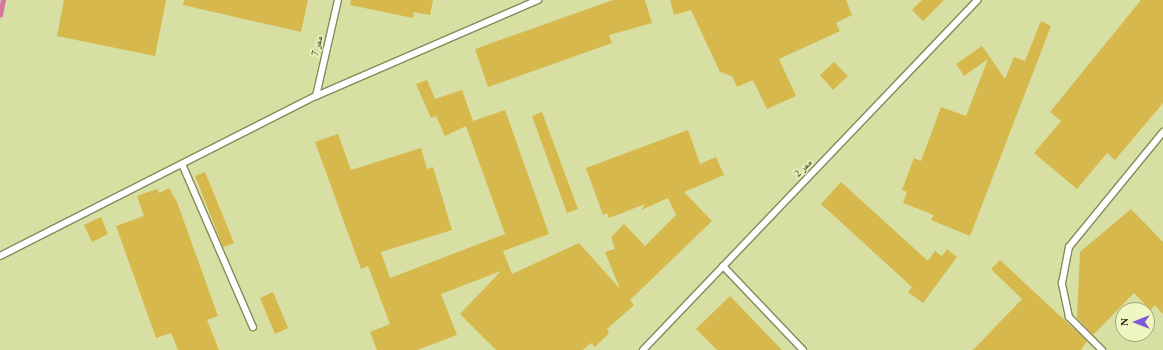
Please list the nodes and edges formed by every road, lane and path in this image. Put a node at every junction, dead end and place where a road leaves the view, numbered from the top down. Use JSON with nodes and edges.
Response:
{"nodes":[{"id":1,"x":338,"y":0,"type":"edge"},
{"id":2,"x":538,"y":0,"type":"edge"},
{"id":3,"x":977,"y":0,"type":"edge"},
{"id":4,"x":316,"y":96,"type":"junction"},
{"id":5,"x":1163,"y":132,"type":"edge"},
{"id":6,"x":182,"y":164,"type":"junction"},
{"id":7,"x":0,"y":256,"type":"edge"},
{"id":8,"x":724,"y":266,"type":"junction"},
{"id":9,"x":254,"y":327,"type":"dead end"},
{"id":10,"x":643,"y":350,"type":"edge"},
{"id":11,"x":803,"y":350,"type":"edge"},
{"id":12,"x":1102,"y":350,"type":"edge"}],
"edges":[{"from":1,"to":4,"type":"lane","name":"ممر 7"},
{"from":2,"to":4,"type":"lane"},
{"from":3,"to":8,"type":"lane","name":"ممر 2"},
{"from":4,"to":6,"type":"lane"},
{"from":5,"to":12,"type":"lane"},
{"from":6,"to":7,"type":"lane"},
{"from":6,"to":9,"type":"lane"},
{"from":8,"to":10,"type":"lane","name":"ممر 2"},
{"from":8,"to":11,"type":"lane"}]}
